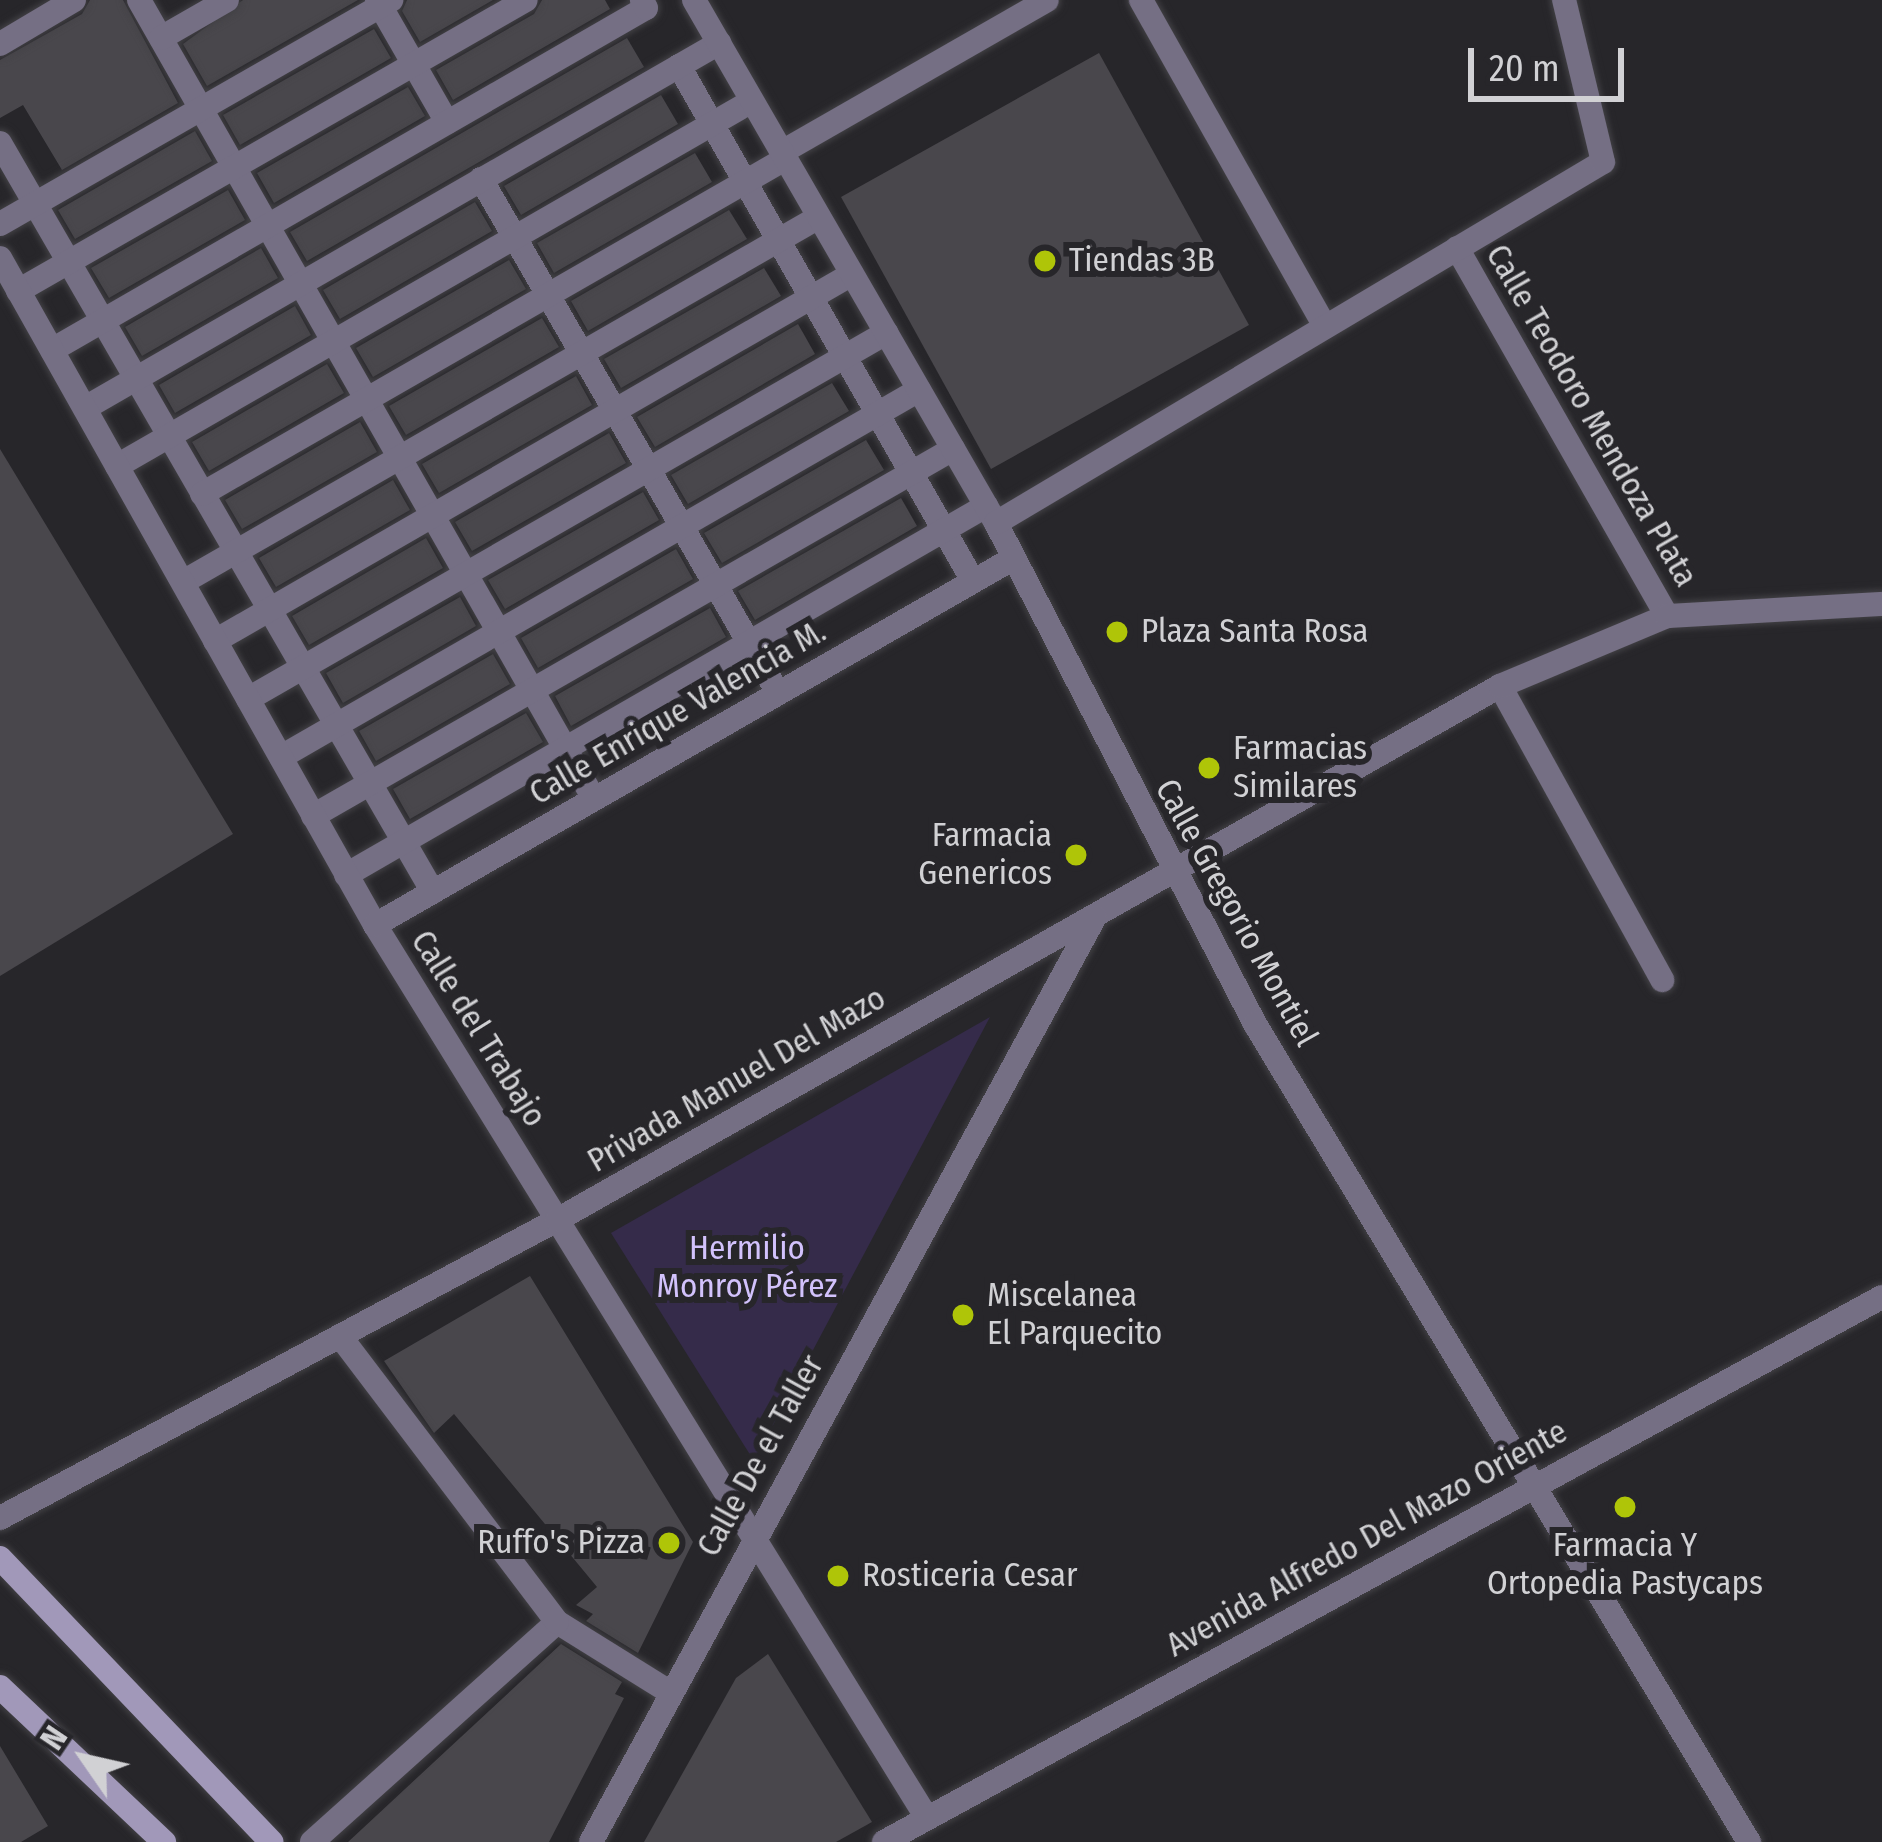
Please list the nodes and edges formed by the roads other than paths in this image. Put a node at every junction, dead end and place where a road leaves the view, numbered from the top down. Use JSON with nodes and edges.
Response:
{"nodes":[{"id":1,"x":74,"y":0,"type":"edge"},
{"id":2,"x":139,"y":0,"type":"edge"},
{"id":3,"x":227,"y":0,"type":"edge"},
{"id":4,"x":526,"y":0,"type":"edge"},
{"id":5,"x":642,"y":0,"type":"edge"},
{"id":6,"x":694,"y":0,"type":"edge"},
{"id":7,"x":1047,"y":0,"type":"edge"},
{"id":8,"x":1142,"y":0,"type":"edge"},
{"id":9,"x":1564,"y":0,"type":"edge"},
{"id":10,"x":383,"y":2,"type":"edge"},
{"id":11,"x":160,"y":38,"type":"junction"},
{"id":12,"x":719,"y":43,"type":"junction"},
{"id":13,"x":0,"y":44,"type":"edge"},
{"id":14,"x":414,"y":64,"type":"junction"},
{"id":15,"x":679,"y":66,"type":"junction"},
{"id":16,"x":752,"y":101,"type":"junction"},
{"id":17,"x":201,"y":110,"type":"junction"},
{"id":18,"x":447,"y":122,"type":"junction"},
{"id":19,"x":713,"y":124,"type":"junction"},
{"id":20,"x":0,"y":143,"type":"edge"},
{"id":21,"x":784,"y":155,"type":"junction"},
{"id":22,"x":234,"y":167,"type":"junction"},
{"id":23,"x":481,"y":179,"type":"junction"},
{"id":24,"x":746,"y":182,"type":"junction"},
{"id":25,"x":819,"y":217,"type":"junction"},
{"id":26,"x":0,"y":224,"type":"edge"},
{"id":27,"x":267,"y":226,"type":"junction"},
{"id":28,"x":514,"y":238,"type":"junction"},
{"id":29,"x":779,"y":239,"type":"junction"},
{"id":30,"x":1457,"y":248,"type":"junction"},
{"id":31,"x":0,"y":258,"type":"edge"},
{"id":32,"x":69,"y":263,"type":"junction"},
{"id":33,"x":853,"y":274,"type":"junction"},
{"id":34,"x":300,"y":284,"type":"junction"},
{"id":35,"x":18,"y":291,"type":"junction"},
{"id":36,"x":548,"y":296,"type":"junction"},
{"id":37,"x":813,"y":298,"type":"junction"},
{"id":38,"x":102,"y":321,"type":"junction"},
{"id":39,"x":1325,"y":326,"type":"junction"},
{"id":40,"x":886,"y":332,"type":"junction"},
{"id":41,"x":334,"y":342,"type":"junction"},
{"id":42,"x":52,"y":350,"type":"junction"},
{"id":43,"x":581,"y":353,"type":"junction"},
{"id":44,"x":846,"y":356,"type":"junction"},
{"id":45,"x":136,"y":378,"type":"junction"},
{"id":46,"x":919,"y":390,"type":"junction"},
{"id":47,"x":367,"y":400,"type":"junction"},
{"id":48,"x":85,"y":408,"type":"junction"},
{"id":49,"x":615,"y":411,"type":"junction"},
{"id":50,"x":879,"y":413,"type":"junction"},
{"id":51,"x":169,"y":436,"type":"junction"},
{"id":52,"x":953,"y":448,"type":"junction"},
{"id":53,"x":400,"y":458,"type":"junction"},
{"id":54,"x":117,"y":466,"type":"junction"},
{"id":55,"x":648,"y":469,"type":"junction"},
{"id":56,"x":912,"y":472,"type":"junction"},
{"id":57,"x":202,"y":494,"type":"junction"},
{"id":58,"x":991,"y":515,"type":"junction"},
{"id":59,"x":433,"y":516,"type":"junction"},
{"id":60,"x":682,"y":526,"type":"junction"},
{"id":61,"x":945,"y":530,"type":"junction"},
{"id":62,"x":236,"y":552,"type":"junction"},
{"id":63,"x":1014,"y":558,"type":"junction"},
{"id":64,"x":466,"y":574,"type":"junction"},
{"id":65,"x":973,"y":581,"type":"junction"},
{"id":66,"x":183,"y":583,"type":"junction"},
{"id":67,"x":715,"y":584,"type":"junction"},
{"id":68,"x":1882,"y":604,"type":"edge"},
{"id":69,"x":270,"y":610,"type":"junction"},
{"id":70,"x":1667,"y":616,"type":"junction"},
{"id":71,"x":500,"y":632,"type":"junction"},
{"id":72,"x":215,"y":641,"type":"junction"},
{"id":73,"x":749,"y":643,"type":"junction"},
{"id":74,"x":303,"y":668,"type":"junction"},
{"id":75,"x":1500,"y":686,"type":"junction"},
{"id":76,"x":532,"y":690,"type":"junction"},
{"id":77,"x":778,"y":693,"type":"junction"},
{"id":78,"x":248,"y":699,"type":"junction"},
{"id":79,"x":336,"y":726,"type":"junction"},
{"id":80,"x":566,"y":748,"type":"junction"},
{"id":81,"x":280,"y":757,"type":"junction"},
{"id":82,"x":369,"y":783,"type":"junction"},
{"id":83,"x":595,"y":799,"type":"junction"},
{"id":84,"x":313,"y":816,"type":"junction"},
{"id":85,"x":403,"y":842,"type":"junction"},
{"id":86,"x":1174,"y":873,"type":"junction"},
{"id":87,"x":346,"y":874,"type":"junction"},
{"id":88,"x":433,"y":892,"type":"junction"},
{"id":89,"x":1097,"y":914,"type":"junction"},
{"id":90,"x":375,"y":925,"type":"junction"},
{"id":91,"x":1662,"y":980,"type":"dead end"},
{"id":92,"x":557,"y":1220,"type":"junction"},
{"id":93,"x":1882,"y":1297,"type":"edge"},
{"id":94,"x":340,"y":1336,"type":"junction"},
{"id":95,"x":1538,"y":1483,"type":"junction"},
{"id":96,"x":0,"y":1518,"type":"edge"},
{"id":97,"x":755,"y":1534,"type":"junction"},
{"id":98,"x":0,"y":1558,"type":"edge"},
{"id":99,"x":557,"y":1622,"type":"junction"},
{"id":100,"x":0,"y":1687,"type":"edge"},
{"id":101,"x":671,"y":1693,"type":"junction"},
{"id":102,"x":927,"y":1818,"type":"junction"},
{"id":103,"x":164,"y":1842,"type":"edge"},
{"id":104,"x":271,"y":1842,"type":"edge"},
{"id":105,"x":312,"y":1842,"type":"edge"},
{"id":106,"x":591,"y":1842,"type":"edge"},
{"id":107,"x":884,"y":1842,"type":"edge"},
{"id":108,"x":1749,"y":1842,"type":"edge"}],
"edges":[{"from":1,"to":13,"type":"street"},
{"from":2,"to":11,"type":"street"},
{"from":3,"to":11,"type":"street"},
{"from":4,"to":14,"type":"street"},
{"from":5,"to":18,"type":"street"},
{"from":6,"to":12,"type":"street","name":"Calle Gregorio Montiel"},
{"from":7,"to":21,"type":"street"},
{"from":8,"to":39,"type":"street"},
{"from":9,"to":30,"type":"street"},
{"from":10,"to":14,"type":"street"},
{"from":10,"to":17,"type":"street"},
{"from":11,"to":17,"type":"street"},
{"from":12,"to":15,"type":"street"},
{"from":12,"to":16,"type":"street","name":"Calle Gregorio Montiel"},
{"from":14,"to":18,"type":"street"},
{"from":14,"to":22,"type":"street"},
{"from":15,"to":19,"type":"street"},
{"from":15,"to":23,"type":"street"},
{"from":16,"to":19,"type":"street"},
{"from":16,"to":21,"type":"street","name":"Calle Gregorio Montiel"},
{"from":17,"to":22,"type":"street"},
{"from":17,"to":26,"type":"street"},
{"from":18,"to":27,"type":"street"},
{"from":19,"to":24,"type":"street"},
{"from":19,"to":28,"type":"street"},
{"from":20,"to":32,"type":"street"},
{"from":21,"to":24,"type":"street"},
{"from":21,"to":25,"type":"street","name":"Calle Gregorio Montiel"},
{"from":22,"to":27,"type":"street"},
{"from":22,"to":32,"type":"street"},
{"from":23,"to":28,"type":"street"},
{"from":23,"to":34,"type":"street"},
{"from":24,"to":29,"type":"street"},
{"from":24,"to":36,"type":"street"},
{"from":25,"to":29,"type":"street"},
{"from":25,"to":33,"type":"street","name":"Calle Gregorio Montiel"},
{"from":27,"to":34,"type":"street"},
{"from":27,"to":38,"type":"street"},
{"from":28,"to":36,"type":"street"},
{"from":28,"to":41,"type":"street"},
{"from":29,"to":37,"type":"street"},
{"from":29,"to":43,"type":"street"},
{"from":30,"to":39,"type":"street"},
{"from":30,"to":70,"type":"street","name":"Calle Teodoro Mendoza Plata"},
{"from":31,"to":35,"type":"street","name":"Calle del Trabajo"},
{"from":32,"to":35,"type":"street"},
{"from":32,"to":38,"type":"street"},
{"from":33,"to":37,"type":"street"},
{"from":33,"to":40,"type":"street","name":"Calle Gregorio Montiel"},
{"from":34,"to":41,"type":"street"},
{"from":34,"to":45,"type":"street"},
{"from":35,"to":42,"type":"street","name":"Calle del Trabajo"},
{"from":36,"to":43,"type":"street"},
{"from":36,"to":47,"type":"street"},
{"from":37,"to":44,"type":"street"},
{"from":37,"to":49,"type":"street"},
{"from":38,"to":42,"type":"street"},
{"from":38,"to":45,"type":"street"},
{"from":39,"to":58,"type":"street"},
{"from":40,"to":44,"type":"street"},
{"from":40,"to":46,"type":"street","name":"Calle Gregorio Montiel"},
{"from":41,"to":47,"type":"street"},
{"from":41,"to":51,"type":"street"},
{"from":42,"to":48,"type":"street","name":"Calle del Trabajo"},
{"from":43,"to":49,"type":"street"},
{"from":43,"to":53,"type":"street"},
{"from":44,"to":50,"type":"street"},
{"from":44,"to":55,"type":"street"},
{"from":45,"to":48,"type":"street"},
{"from":45,"to":51,"type":"street"},
{"from":46,"to":50,"type":"street"},
{"from":46,"to":52,"type":"street","name":"Calle Gregorio Montiel"},
{"from":47,"to":53,"type":"street"},
{"from":47,"to":57,"type":"street"},
{"from":48,"to":54,"type":"street","name":"Calle del Trabajo"},
{"from":49,"to":55,"type":"street"},
{"from":49,"to":59,"type":"street"},
{"from":50,"to":56,"type":"street"},
{"from":50,"to":60,"type":"street"},
{"from":51,"to":54,"type":"street"},
{"from":51,"to":57,"type":"street"},
{"from":52,"to":56,"type":"street"},
{"from":52,"to":58,"type":"street","name":"Calle Gregorio Montiel"},
{"from":53,"to":59,"type":"street"},
{"from":53,"to":62,"type":"street"},
{"from":54,"to":66,"type":"street","name":"Calle del Trabajo"},
{"from":55,"to":60,"type":"street"},
{"from":55,"to":64,"type":"street"},
{"from":56,"to":61,"type":"street"},
{"from":56,"to":67,"type":"street"},
{"from":57,"to":62,"type":"street"},
{"from":58,"to":61,"type":"street"},
{"from":58,"to":63,"type":"street","name":"Calle Gregorio Montiel"},
{"from":59,"to":64,"type":"street"},
{"from":59,"to":69,"type":"street"},
{"from":60,"to":67,"type":"street"},
{"from":60,"to":71,"type":"street"},
{"from":61,"to":65,"type":"street"},
{"from":61,"to":73,"type":"street"},
{"from":62,"to":66,"type":"street"},
{"from":62,"to":69,"type":"street"},
{"from":63,"to":65,"type":"street","name":"Calle Enrique Valencia M."},
{"from":63,"to":86,"type":"street","name":"Calle Gregorio Montiel"},
{"from":64,"to":71,"type":"street"},
{"from":64,"to":74,"type":"street"},
{"from":65,"to":77,"type":"street","name":"Calle Enrique Valencia M."},
{"from":66,"to":72,"type":"street","name":"Calle del Trabajo"},
{"from":67,"to":73,"type":"street"},
{"from":67,"to":76,"type":"street"},
{"from":68,"to":70,"type":"street","name":"Privada Manuel Del Mazo"},
{"from":69,"to":72,"type":"street"},
{"from":69,"to":74,"type":"street"},
{"from":70,"to":75,"type":"street","name":"Privada Manuel Del Mazo"},
{"from":71,"to":76,"type":"street"},
{"from":71,"to":79,"type":"street"},
{"from":72,"to":78,"type":"street","name":"Calle del Trabajo"},
{"from":73,"to":77,"type":"street"},
{"from":73,"to":80,"type":"street"},
{"from":74,"to":78,"type":"street"},
{"from":74,"to":79,"type":"street"},
{"from":75,"to":86,"type":"street","name":"Privada Manuel Del Mazo"},
{"from":75,"to":91,"type":"street"},
{"from":76,"to":80,"type":"street"},
{"from":76,"to":82,"type":"street"},
{"from":77,"to":83,"type":"street","name":"Calle Enrique Valencia M."},
{"from":78,"to":81,"type":"street","name":"Calle del Trabajo"},
{"from":79,"to":81,"type":"street"},
{"from":79,"to":82,"type":"street"},
{"from":80,"to":83,"type":"street"},
{"from":80,"to":85,"type":"street"},
{"from":81,"to":84,"type":"street","name":"Calle del Trabajo"},
{"from":82,"to":84,"type":"street"},
{"from":82,"to":85,"type":"street"},
{"from":83,"to":88,"type":"street","name":"Calle Enrique Valencia M."},
{"from":84,"to":87,"type":"street","name":"Calle del Trabajo"},
{"from":85,"to":87,"type":"street"},
{"from":85,"to":88,"type":"street"},
{"from":86,"to":89,"type":"street","name":"Privada Manuel Del Mazo"},
{"from":86,"to":95,"type":"street","name":"Calle Gregorio Montiel"},
{"from":87,"to":90,"type":"street","name":"Calle del Trabajo"},
{"from":88,"to":90,"type":"street","name":"Calle Enrique Valencia M."},
{"from":89,"to":92,"type":"street","name":"Privada Manuel Del Mazo"},
{"from":89,"to":97,"type":"street","name":"Calle De el Taller"},
{"from":90,"to":92,"type":"street","name":"Calle del Trabajo"},
{"from":92,"to":94,"type":"street","name":"Privada Manuel Del Mazo"},
{"from":92,"to":97,"type":"street","name":"Calle del Trabajo"},
{"from":93,"to":95,"type":"street","name":"Avenida Alfredo Del Mazo Oriente"},
{"from":94,"to":96,"type":"street","name":"Privada Manuel Del Mazo"},
{"from":94,"to":99,"type":"street"},
{"from":95,"to":102,"type":"street","name":"Avenida Alfredo Del Mazo Oriente"},
{"from":95,"to":108,"type":"street","name":"Calle Gregorio Montiel"},
{"from":97,"to":101,"type":"street","name":"Calle De el Taller"},
{"from":97,"to":102,"type":"street","name":"Calle del Trabajo"},
{"from":98,"to":104,"type":"main road"},
{"from":99,"to":101,"type":"street"},
{"from":99,"to":105,"type":"street"},
{"from":100,"to":103,"type":"main road"},
{"from":101,"to":106,"type":"street","name":"Calle De el Taller"},
{"from":102,"to":107,"type":"street","name":"Avenida Alfredo Del Mazo Oriente"}]}
